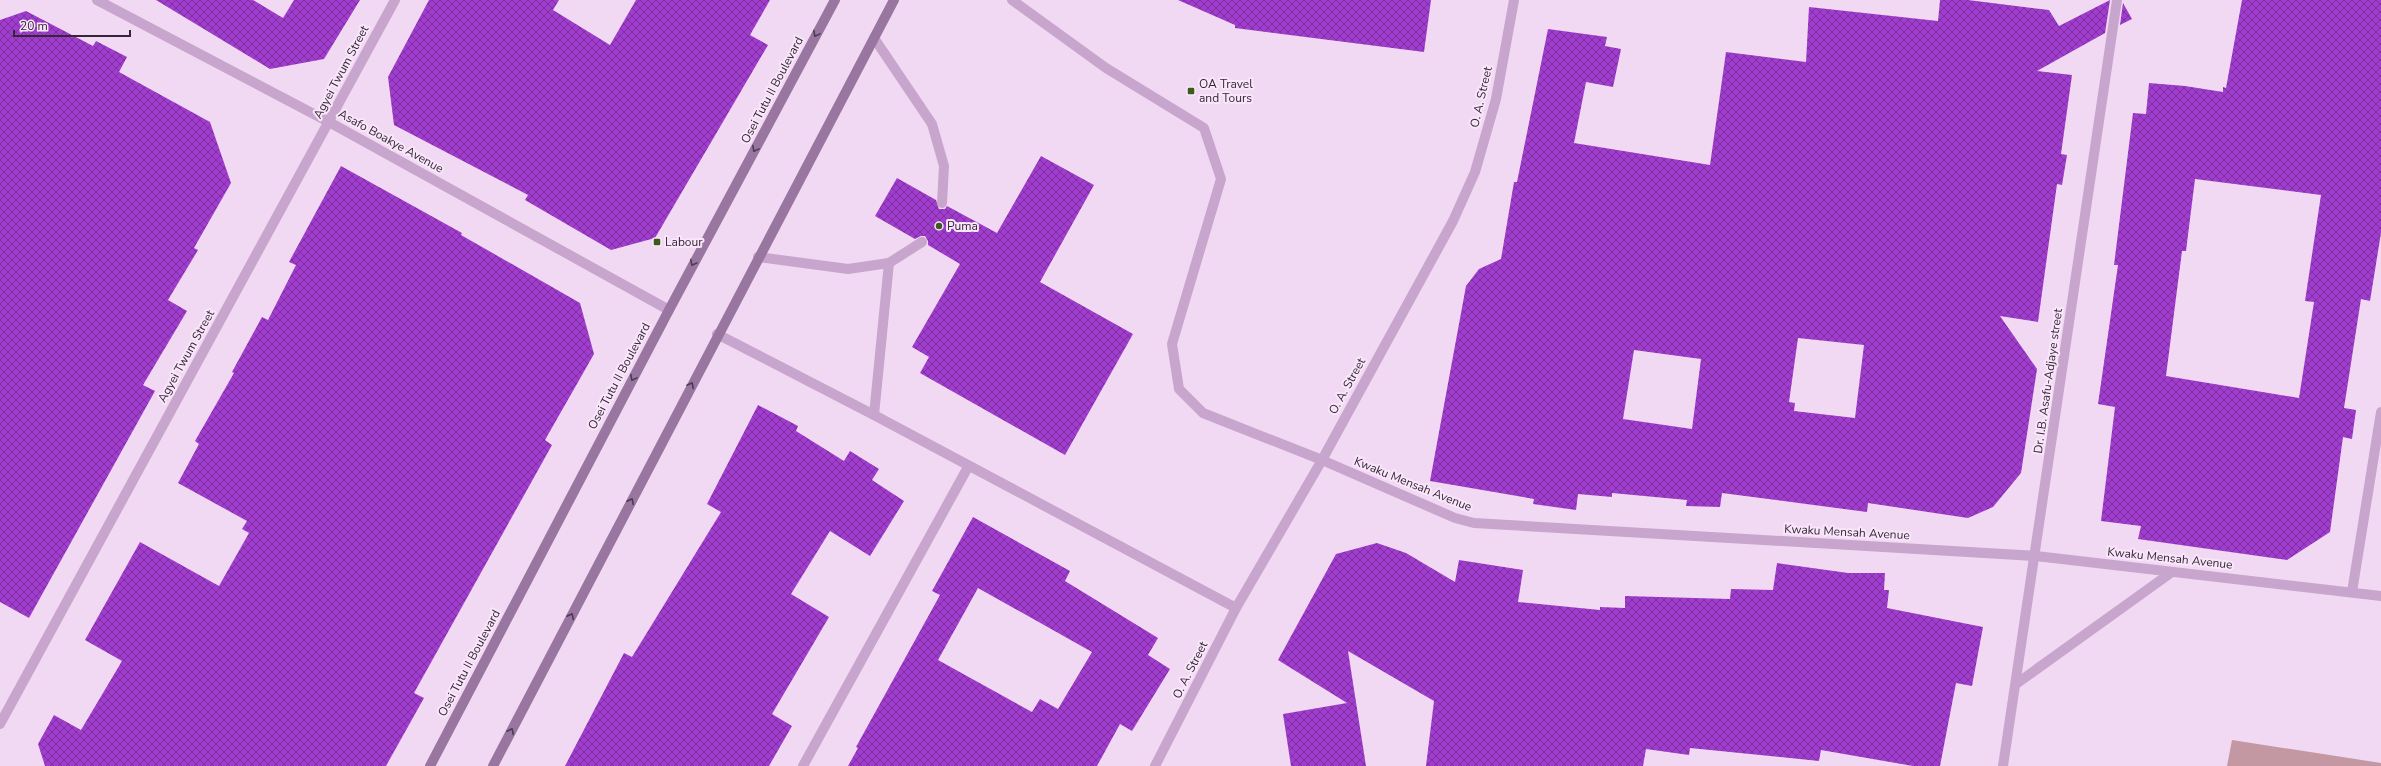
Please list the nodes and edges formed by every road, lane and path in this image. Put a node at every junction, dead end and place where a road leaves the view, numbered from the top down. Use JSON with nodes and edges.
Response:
{"nodes":[{"id":1,"x":97,"y":0,"type":"edge"},
{"id":2,"x":395,"y":0,"type":"edge"},
{"id":3,"x":835,"y":0,"type":"edge"},
{"id":4,"x":894,"y":0,"type":"edge"},
{"id":5,"x":1012,"y":0,"type":"edge"},
{"id":6,"x":1514,"y":0,"type":"edge"},
{"id":7,"x":2117,"y":0,"type":"edge"},
{"id":8,"x":874,"y":38,"type":"junction"},
{"id":9,"x":329,"y":122,"type":"junction"},
{"id":10,"x":942,"y":203,"type":"dead end"},
{"id":11,"x":922,"y":242,"type":"dead end"},
{"id":12,"x":758,"y":257,"type":"junction"},
{"id":13,"x":889,"y":263,"type":"junction"},
{"id":14,"x":668,"y":310,"type":"junction"},
{"id":15,"x":717,"y":334,"type":"junction"},
{"id":16,"x":2381,"y":412,"type":"edge"},
{"id":17,"x":874,"y":415,"type":"junction"},
{"id":18,"x":1322,"y":460,"type":"junction"},
{"id":19,"x":968,"y":467,"type":"junction"},
{"id":20,"x":2036,"y":556,"type":"junction"},
{"id":21,"x":2172,"y":572,"type":"junction"},
{"id":22,"x":2352,"y":592,"type":"junction"},
{"id":23,"x":2381,"y":596,"type":"edge"},
{"id":24,"x":1236,"y":608,"type":"junction"},
{"id":25,"x":2016,"y":684,"type":"junction"},
{"id":26,"x":0,"y":724,"type":"edge"},
{"id":27,"x":430,"y":766,"type":"edge"},
{"id":28,"x":493,"y":766,"type":"edge"},
{"id":29,"x":803,"y":766,"type":"edge"},
{"id":30,"x":1155,"y":766,"type":"edge"},
{"id":31,"x":2003,"y":766,"type":"edge"}],
"edges":[{"from":1,"to":9,"type":"street","name":"Asafo Boakye Avenue"},
{"from":2,"to":9,"type":"street","name":"Agyei Twum Street"},
{"from":3,"to":14,"type":"main road","name":"Osei Tutu II Boulevard","one_way":true},
{"from":4,"to":8,"type":"main road"},
{"from":5,"to":18,"type":"street","name":"Kwaku Mensah Avenue"},
{"from":6,"to":18,"type":"street","name":"O. A. Street"},
{"from":7,"to":20,"type":"street","name":"Dr. I.B. Asafu-Adjaye street"},
{"from":8,"to":10,"type":"street"},
{"from":8,"to":12,"type":"main road"},
{"from":9,"to":14,"type":"street","name":"Asafo Boakye Avenue"},
{"from":9,"to":26,"type":"street","name":"Agyei Twum Street"},
{"from":11,"to":13,"type":"street"},
{"from":12,"to":13,"type":"street"},
{"from":12,"to":15,"type":"main road"},
{"from":13,"to":17,"type":"street"},
{"from":14,"to":27,"type":"main road","name":"Osei Tutu II Boulevard","one_way":true},
{"from":15,"to":17,"type":"street"},
{"from":28,"to":15,"type":"main road","one_way":true},
{"from":16,"to":22,"type":"street"},
{"from":17,"to":19,"type":"street"},
{"from":18,"to":20,"type":"street","name":"Kwaku Mensah Avenue"},
{"from":18,"to":24,"type":"street","name":"O. A. Street"},
{"from":19,"to":24,"type":"street"},
{"from":19,"to":29,"type":"street"},
{"from":20,"to":21,"type":"street","name":"Kwaku Mensah Avenue"},
{"from":20,"to":25,"type":"street","name":"Dr. I.B. Asafu-Adjaye street"},
{"from":21,"to":22,"type":"street","name":"Kwaku Mensah Avenue"},
{"from":21,"to":25,"type":"street"},
{"from":22,"to":23,"type":"street","name":"Kwaku Mensah Avenue"},
{"from":24,"to":30,"type":"street","name":"O. A. Street"},
{"from":25,"to":31,"type":"street","name":"Dr. I.B. Asafu-Adjaye street"}]}
